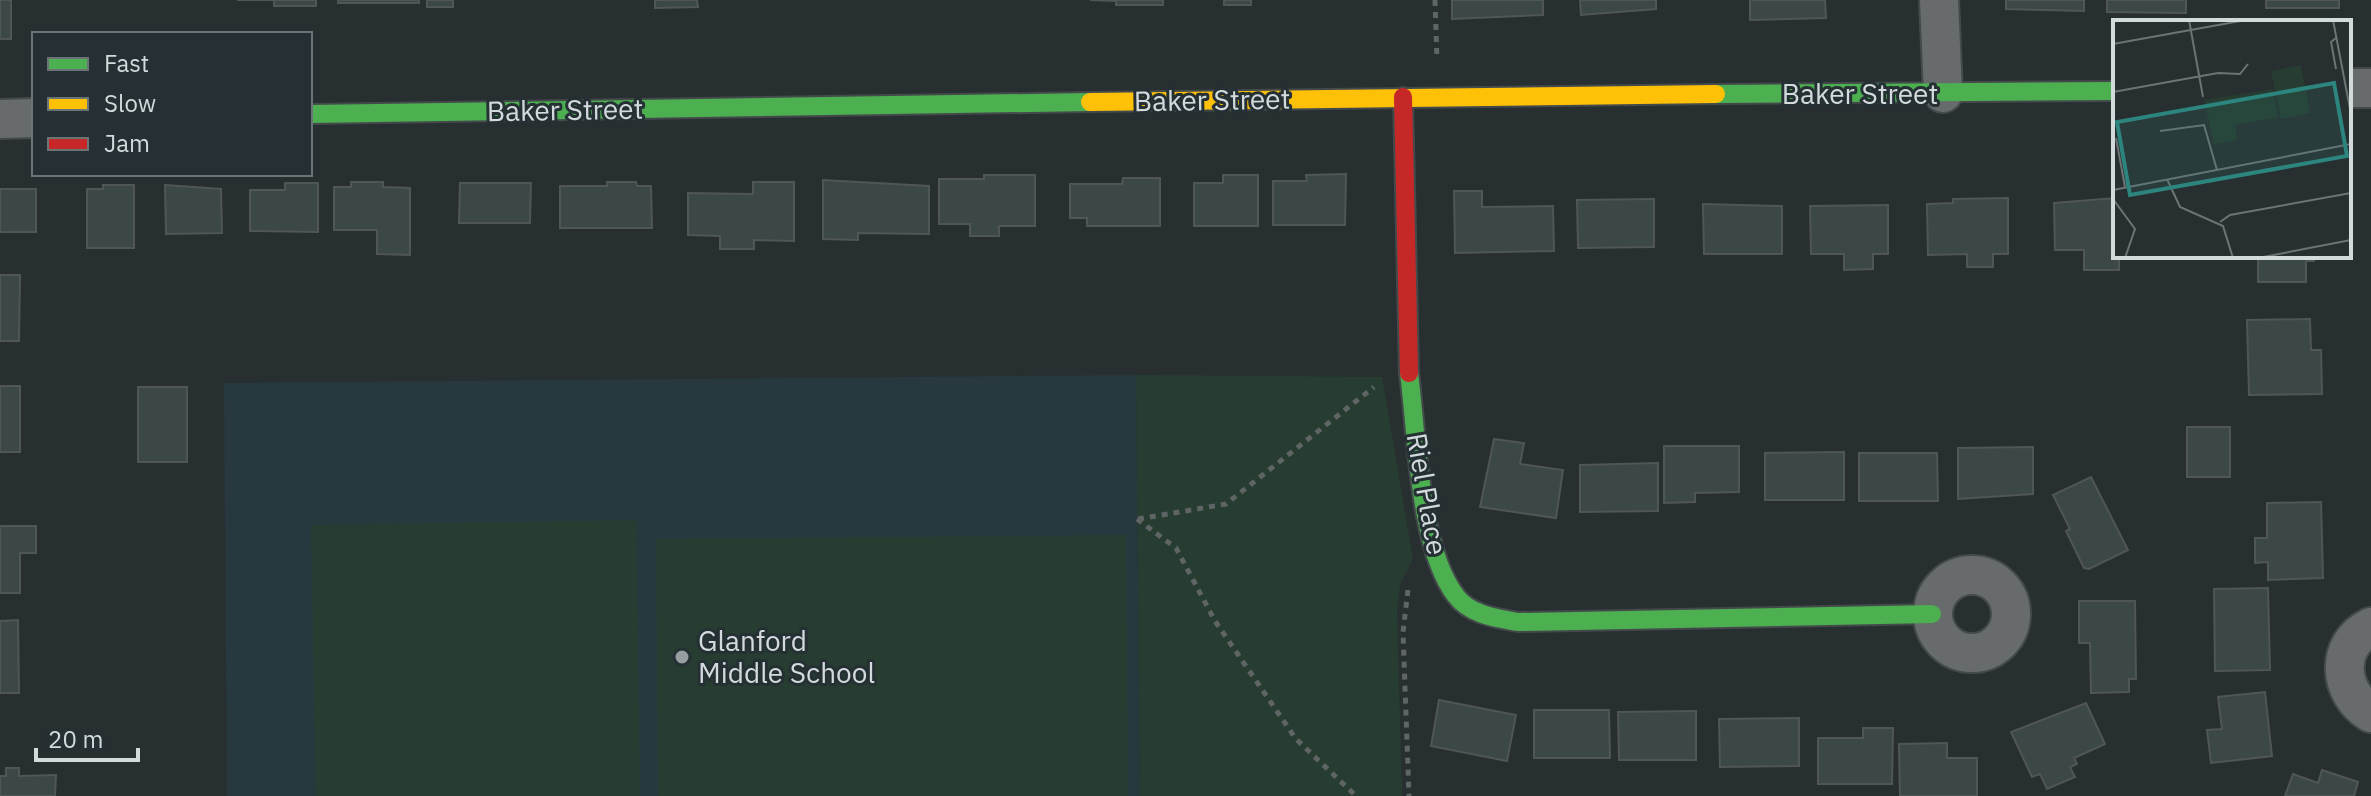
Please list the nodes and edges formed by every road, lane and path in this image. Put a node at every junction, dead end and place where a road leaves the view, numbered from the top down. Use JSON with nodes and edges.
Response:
{"nodes":[{"id":1,"x":1435,"y":0,"type":"edge"},
{"id":2,"x":1939,"y":0,"type":"edge"},
{"id":3,"x":2113,"y":91,"type":"edge"},
{"id":4,"x":1943,"y":93,"type":"junction"},
{"id":5,"x":1403,"y":97,"type":"junction"},
{"id":6,"x":1438,"y":97,"type":"junction"},
{"id":7,"x":312,"y":114,"type":"edge"},
{"id":8,"x":32,"y":118,"type":"edge"},
{"id":9,"x":0,"y":119,"type":"edge"},
{"id":10,"x":1408,"y":365,"type":"junction"},
{"id":11,"x":1432,"y":551,"type":"junction"},
{"id":12,"x":1932,"y":614,"type":"dead end"},
{"id":13,"x":2371,"y":627,"type":"edge"},
{"id":14,"x":2371,"y":713,"type":"edge"},
{"id":15,"x":1356,"y":796,"type":"edge"},
{"id":16,"x":1409,"y":796,"type":"edge"}],
"edges":[{"from":1,"to":6,"type":"path"},
{"from":2,"to":4,"type":"street"},
{"from":3,"to":4,"type":"street","name":"Baker Street"},
{"from":4,"to":6,"type":"street","name":"Baker Street"},
{"from":5,"to":6,"type":"street","name":"Baker Street"},
{"from":5,"to":7,"type":"street","name":"Baker Street"},
{"from":5,"to":10,"type":"street","name":"Riel Place"},
{"from":8,"to":9,"type":"street"},
{"from":10,"to":11,"type":"street","name":"Riel Place"},
{"from":10,"to":15,"type":"path"},
{"from":11,"to":12,"type":"street","name":"Riel Place"},
{"from":11,"to":16,"type":"path"},
{"from":13,"to":14,"type":"street"}]}
